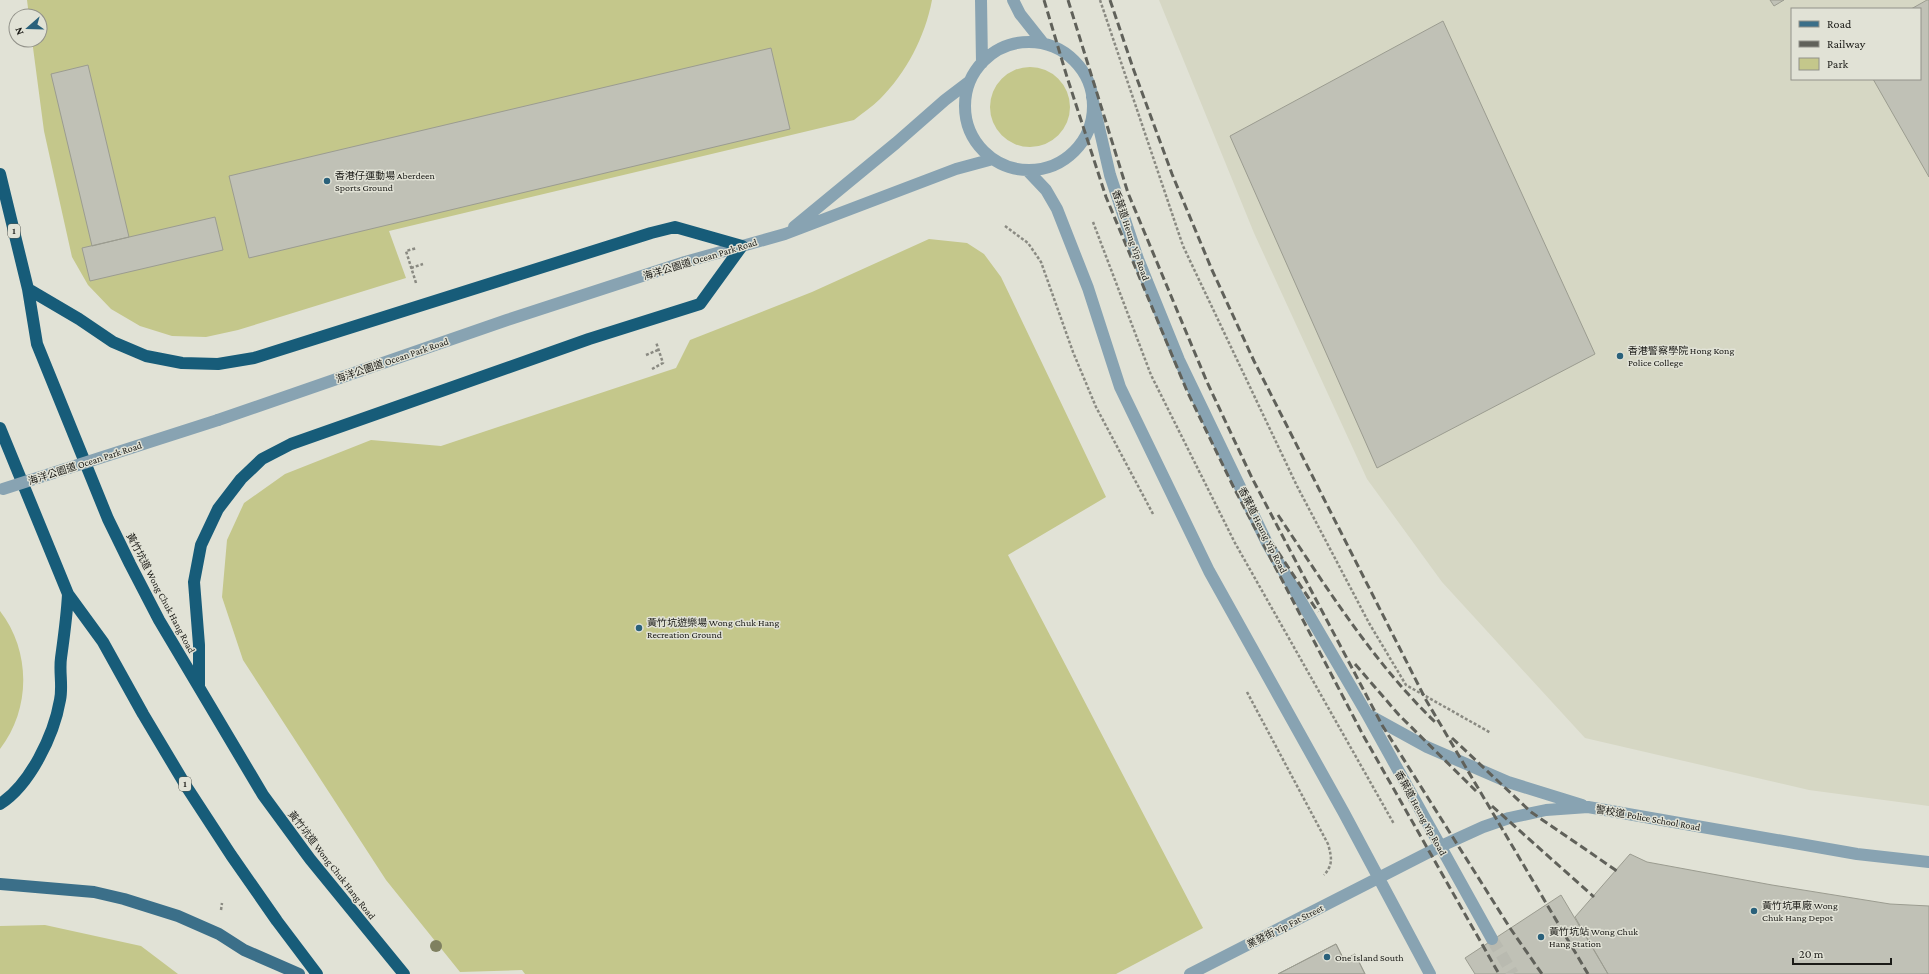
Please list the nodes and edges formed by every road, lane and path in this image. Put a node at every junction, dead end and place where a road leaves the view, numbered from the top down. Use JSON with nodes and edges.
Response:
{"nodes":[{"id":1,"x":981,"y":0,"type":"edge"},
{"id":2,"x":1013,"y":0,"type":"edge"},
{"id":3,"x":1100,"y":0,"type":"edge"},
{"id":4,"x":1043,"y":44,"type":"junction"},
{"id":5,"x":982,"y":63,"type":"junction"},
{"id":6,"x":970,"y":81,"type":"junction"},
{"id":7,"x":1092,"y":97,"type":"junction"},
{"id":8,"x":993,"y":159,"type":"junction"},
{"id":9,"x":1028,"y":171,"type":"junction"},
{"id":10,"x":0,"y":174,"type":"edge"},
{"id":11,"x":785,"y":234,"type":"junction"},
{"id":12,"x":742,"y":246,"type":"junction"},
{"id":13,"x":417,"y":248,"type":"dead end"},
{"id":14,"x":423,"y":264,"type":"dead end"},
{"id":15,"x":411,"y":268,"type":"junction"},
{"id":16,"x":28,"y":289,"type":"junction"},
{"id":17,"x":423,"y":304,"type":"junction"},
{"id":18,"x":648,"y":320,"type":"junction"},
{"id":19,"x":658,"y":350,"type":"junction"},
{"id":20,"x":646,"y":355,"type":"dead end"},
{"id":21,"x":652,"y":369,"type":"dead end"},
{"id":22,"x":0,"y":428,"type":"edge"},
{"id":23,"x":0,"y":490,"type":"edge"},
{"id":24,"x":68,"y":594,"type":"junction"},
{"id":25,"x":198,"y":686,"type":"junction"},
{"id":26,"x":1367,"y":714,"type":"junction"},
{"id":27,"x":1491,"y":733,"type":"dead end"},
{"id":28,"x":1378,"y":794,"type":"dead end"},
{"id":29,"x":0,"y":804,"type":"edge"},
{"id":30,"x":1588,"y":807,"type":"junction"},
{"id":31,"x":1394,"y":824,"type":"dead end"},
{"id":32,"x":1439,"y":847,"type":"junction"},
{"id":33,"x":1929,"y":862,"type":"edge"},
{"id":34,"x":1380,"y":878,"type":"junction"},
{"id":35,"x":0,"y":884,"type":"edge"},
{"id":36,"x":1492,"y":939,"type":"tunnel mouth"},
{"id":37,"x":299,"y":974,"type":"edge"},
{"id":38,"x":318,"y":974,"type":"edge"},
{"id":39,"x":404,"y":974,"type":"edge"},
{"id":40,"x":1190,"y":974,"type":"edge"},
{"id":41,"x":1430,"y":974,"type":"edge"}],
"edges":[{"from":1,"to":5,"type":"street"},
{"from":2,"to":4,"type":"street","name":"海洋公園道 Ocean Park Road"},
{"from":3,"to":27,"type":"path"},
{"from":4,"to":5,"type":"street","name":"海洋公園道 Ocean Park Road"},
{"from":4,"to":7,"type":"street","name":"海洋公園道 Ocean Park Road"},
{"from":5,"to":6,"type":"street","name":"海洋公園道 Ocean Park Road"},
{"from":6,"to":8,"type":"street","name":"海洋公園道 Ocean Park Road"},
{"from":6,"to":11,"type":"street","name":"海洋公園道 Ocean Park Road"},
{"from":7,"to":9,"type":"street","name":"海洋公園道 Ocean Park Road"},
{"from":7,"to":26,"type":"street","name":"香葉道 Heung Yip Road"},
{"from":8,"to":9,"type":"street","name":"海洋公園道 Ocean Park Road"},
{"from":8,"to":11,"type":"street","name":"海洋公園道 Ocean Park Road"},
{"from":9,"to":34,"type":"street"},
{"from":10,"to":16,"type":"highway","name":"黃竹坑道 Wong Chuk Hang Road","number":"1"},
{"from":11,"to":12,"type":"street","name":"海洋公園道 Ocean Park Road"},
{"from":12,"to":17,"type":"highway"},
{"from":12,"to":18,"type":"highway"},
{"from":12,"to":23,"type":"street","name":"海洋公園道 Ocean Park Road","bridge":true},
{"from":13,"to":15,"type":"path"},
{"from":14,"to":15,"type":"path"},
{"from":15,"to":17,"type":"path"},
{"from":16,"to":17,"type":"highway"},
{"from":16,"to":25,"type":"highway","name":"黃竹坑道 Wong Chuk Hang Road","number":"1"},
{"from":18,"to":19,"type":"path"},
{"from":18,"to":25,"type":"highway"},
{"from":19,"to":20,"type":"path"},
{"from":19,"to":21,"type":"path"},
{"from":22,"to":24,"type":"highway","number":"1"},
{"from":24,"to":29,"type":"highway"},
{"from":24,"to":38,"type":"highway","number":"1"},
{"from":25,"to":39,"type":"highway","name":"黃竹坑道 Wong Chuk Hang Road","number":"1"},
{"from":26,"to":30,"type":"street"},
{"from":26,"to":32,"type":"street","name":"香葉道 Heung Yip Road"},
{"from":28,"to":31,"type":"path"},
{"from":30,"to":32,"type":"street","name":"警校道 Police School Road"},
{"from":30,"to":33,"type":"street","name":"警校道 Police School Road"},
{"from":32,"to":34,"type":"street","name":"警校道 Police School Road"},
{"from":32,"to":36,"type":"street","name":"香葉道 Heung Yip Road"},
{"from":34,"to":40,"type":"street","name":"業發街 Yip Fat Street"},
{"from":34,"to":41,"type":"street"},
{"from":35,"to":37,"type":"main road"}]}
